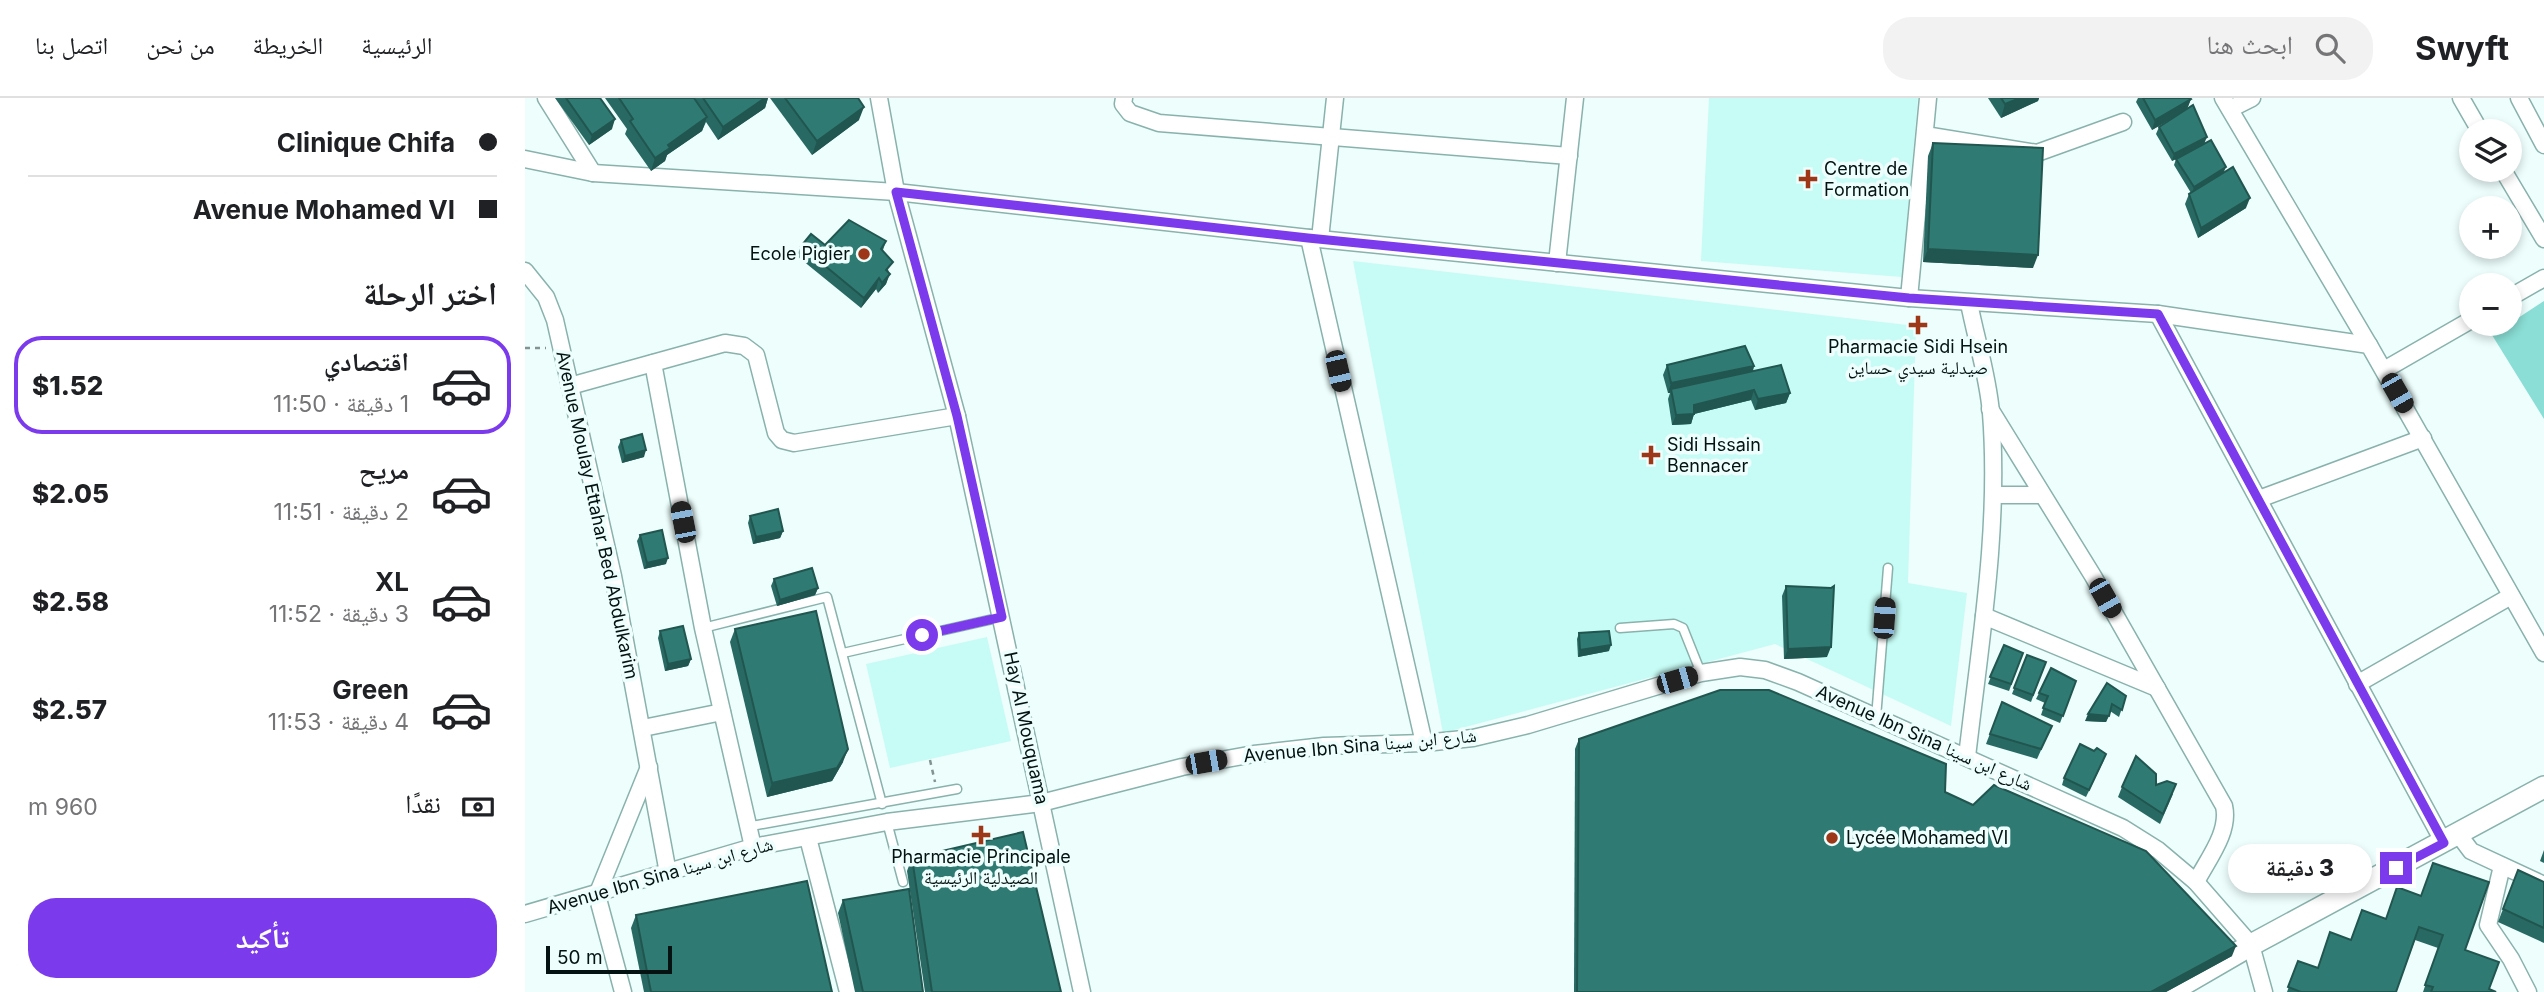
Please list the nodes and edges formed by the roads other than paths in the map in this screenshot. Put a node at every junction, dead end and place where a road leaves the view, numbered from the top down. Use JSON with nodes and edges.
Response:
{"nodes":[{"id":1,"x":546,"y":98,"type":"edge"},
{"id":2,"x":879,"y":98,"type":"edge"},
{"id":3,"x":1124,"y":98,"type":"edge"},
{"id":4,"x":1335,"y":98,"type":"edge"},
{"id":5,"x":1575,"y":98,"type":"edge"},
{"id":6,"x":1928,"y":98,"type":"edge"},
{"id":7,"x":2252,"y":98,"type":"edge"},
{"id":8,"x":2461,"y":98,"type":"edge"},
{"id":9,"x":2519,"y":98,"type":"edge"},
{"id":10,"x":2227,"y":104,"type":"edge"},
{"id":11,"x":2473,"y":119,"type":"edge"},
{"id":12,"x":2123,"y":122,"type":"dead end"},
{"id":13,"x":1924,"y":135,"type":"junction"},
{"id":14,"x":1331,"y":137,"type":"junction"},
{"id":15,"x":2544,"y":145,"type":"edge"},
{"id":16,"x":1569,"y":156,"type":"junction"},
{"id":17,"x":525,"y":159,"type":"edge"},
{"id":18,"x":593,"y":173,"type":"junction"},
{"id":19,"x":2510,"y":182,"type":"edge"},
{"id":20,"x":896,"y":192,"type":"junction"},
{"id":21,"x":1314,"y":239,"type":"junction"},
{"id":22,"x":2544,"y":239,"type":"edge"},
{"id":23,"x":1557,"y":263,"type":"junction"},
{"id":24,"x":525,"y":271,"type":"edge"},
{"id":25,"x":2544,"y":278,"type":"edge"},
{"id":26,"x":2522,"y":291,"type":"edge"},
{"id":27,"x":1909,"y":298,"type":"junction"},
{"id":28,"x":1969,"y":303,"type":"junction"},
{"id":29,"x":2158,"y":314,"type":"junction"},
{"id":30,"x":2459,"y":327,"type":"edge"},
{"id":31,"x":2369,"y":345,"type":"junction"},
{"id":32,"x":653,"y":363,"type":"junction"},
{"id":33,"x":2384,"y":370,"type":"junction"},
{"id":34,"x":570,"y":386,"type":"junction"},
{"id":35,"x":1990,"y":409,"type":"junction"},
{"id":36,"x":957,"y":416,"type":"junction"},
{"id":37,"x":2423,"y":438,"type":"junction"},
{"id":38,"x":1994,"y":495,"type":"junction"},
{"id":39,"x":2042,"y":495,"type":"junction"},
{"id":40,"x":2259,"y":499,"type":"junction"},
{"id":41,"x":1888,"y":568,"type":"dead end"},
{"id":42,"x":2511,"y":596,"type":"junction"},
{"id":43,"x":1984,"y":616,"type":"junction"},
{"id":44,"x":1002,"y":617,"type":"junction"},
{"id":45,"x":703,"y":628,"type":"junction"},
{"id":46,"x":1620,"y":628,"type":"dead end"},
{"id":47,"x":843,"y":653,"type":"junction"},
{"id":48,"x":2544,"y":653,"type":"edge"},
{"id":49,"x":1702,"y":673,"type":"junction"},
{"id":50,"x":2357,"y":684,"type":"junction"},
{"id":51,"x":2157,"y":688,"type":"junction"},
{"id":52,"x":722,"y":712,"type":"junction"},
{"id":53,"x":1876,"y":718,"type":"junction"},
{"id":54,"x":643,"y":728,"type":"junction"},
{"id":55,"x":1424,"y":744,"type":"junction"},
{"id":56,"x":1967,"y":757,"type":"junction"},
{"id":57,"x":649,"y":767,"type":"junction"},
{"id":58,"x":2544,"y":787,"type":"edge"},
{"id":59,"x":957,"y":789,"type":"dead end"},
{"id":60,"x":1041,"y":803,"type":"junction"},
{"id":61,"x":882,"y":804,"type":"junction"},
{"id":62,"x":887,"y":822,"type":"junction"},
{"id":63,"x":746,"y":827,"type":"junction"},
{"id":64,"x":808,"y":838,"type":"junction"},
{"id":65,"x":2451,"y":839,"type":"junction"},
{"id":66,"x":753,"y":847,"type":"junction"},
{"id":67,"x":2502,"y":866,"type":"junction"},
{"id":68,"x":668,"y":873,"type":"junction"},
{"id":69,"x":2196,"y":882,"type":"junction"},
{"id":70,"x":903,"y":883,"type":"dead end"},
{"id":71,"x":2544,"y":885,"type":"edge"},
{"id":72,"x":597,"y":895,"type":"junction"},
{"id":73,"x":525,"y":914,"type":"edge"},
{"id":74,"x":2251,"y":945,"type":"junction"},
{"id":75,"x":623,"y":992,"type":"edge"},
{"id":76,"x":848,"y":992,"type":"edge"},
{"id":77,"x":1082,"y":992,"type":"edge"},
{"id":78,"x":2170,"y":992,"type":"edge"},
{"id":79,"x":2264,"y":992,"type":"edge"},
{"id":80,"x":2528,"y":992,"type":"edge"}],
"edges":[{"from":1,"to":18,"type":"street"},
{"from":2,"to":20,"type":"street","name":"Hay Al Mouquama"},
{"from":3,"to":14,"type":"street"},
{"from":4,"to":14,"type":"street"},
{"from":5,"to":16,"type":"street"},
{"from":6,"to":13,"type":"street"},
{"from":7,"to":10,"type":"street"},
{"from":8,"to":11,"type":"street"},
{"from":9,"to":15,"type":"street"},
{"from":10,"to":31,"type":"street"},
{"from":12,"to":13,"type":"street"},
{"from":13,"to":27,"type":"street"},
{"from":14,"to":16,"type":"street"},
{"from":14,"to":21,"type":"street"},
{"from":16,"to":23,"type":"street"},
{"from":17,"to":18,"type":"street"},
{"from":18,"to":20,"type":"street"},
{"from":19,"to":22,"type":"street"},
{"from":20,"to":21,"type":"street"},
{"from":20,"to":36,"type":"street","name":"Hay Al Mouquama"},
{"from":21,"to":23,"type":"street"},
{"from":21,"to":55,"type":"street"},
{"from":23,"to":27,"type":"street"},
{"from":24,"to":34,"type":"street","name":"Avenue Moulay Ettahar Bed Abdulkarim"},
{"from":25,"to":26,"type":"street"},
{"from":27,"to":28,"type":"street"},
{"from":28,"to":29,"type":"street"},
{"from":28,"to":35,"type":"street"},
{"from":29,"to":31,"type":"street"},
{"from":29,"to":40,"type":"street"},
{"from":30,"to":33,"type":"street"},
{"from":31,"to":33,"type":"street"},
{"from":32,"to":34,"type":"street"},
{"from":32,"to":36,"type":"street"},
{"from":32,"to":45,"type":"street"},
{"from":33,"to":37,"type":"street"},
{"from":34,"to":54,"type":"street","name":"Avenue Moulay Ettahar Bed Abdulkarim"},
{"from":35,"to":38,"type":"street"},
{"from":35,"to":39,"type":"street"},
{"from":36,"to":44,"type":"street","name":"Hay Al Mouquama"},
{"from":37,"to":40,"type":"street"},
{"from":37,"to":42,"type":"street"},
{"from":38,"to":39,"type":"street"},
{"from":38,"to":43,"type":"street"},
{"from":39,"to":51,"type":"street"},
{"from":40,"to":50,"type":"street"},
{"from":41,"to":53,"type":"lane"},
{"from":42,"to":48,"type":"street"},
{"from":42,"to":50,"type":"street"},
{"from":43,"to":51,"type":"street"},
{"from":43,"to":56,"type":"street"},
{"from":44,"to":47,"type":"lane"},
{"from":44,"to":60,"type":"street","name":"Hay Al Mouquama"},
{"from":45,"to":47,"type":"lane"},
{"from":45,"to":52,"type":"street"},
{"from":46,"to":49,"type":"lane"},
{"from":47,"to":61,"type":"lane"},
{"from":49,"to":53,"type":"street","name":"Avenue Ibn Sina شارع ابن سينا"},
{"from":49,"to":55,"type":"street","name":"Avenue Ibn Sina شارع ابن سينا"},
{"from":50,"to":65,"type":"street"},
{"from":51,"to":69,"type":"street"},
{"from":52,"to":54,"type":"street"},
{"from":52,"to":63,"type":"street"},
{"from":53,"to":56,"type":"street","name":"Avenue Ibn Sina شارع ابن سينا"},
{"from":54,"to":57,"type":"street","name":"Avenue Moulay Ettahar Bed Abdulkarim"},
{"from":55,"to":60,"type":"street","name":"Avenue Ibn Sina شارع ابن سينا"},
{"from":56,"to":69,"type":"street","name":"Avenue Ibn Sina شارع ابن سينا"},
{"from":57,"to":68,"type":"street","name":"Avenue Moulay Ettahar Bed Abdulkarim"},
{"from":57,"to":72,"type":"street"},
{"from":58,"to":65,"type":"main road"},
{"from":59,"to":61,"type":"lane"},
{"from":60,"to":62,"type":"street","name":"Avenue Ibn Sina شارع ابن سينا"},
{"from":60,"to":77,"type":"street","name":"Hay Al Mouquama"},
{"from":61,"to":63,"type":"lane"},
{"from":62,"to":64,"type":"street","name":"Avenue Ibn Sina شارع ابن سينا"},
{"from":62,"to":70,"type":"lane"},
{"from":63,"to":66,"type":"street"},
{"from":64,"to":66,"type":"street","name":"Avenue Ibn Sina شارع ابن سينا"},
{"from":64,"to":76,"type":"street"},
{"from":65,"to":67,"type":"street"},
{"from":65,"to":74,"type":"main road"},
{"from":66,"to":68,"type":"street","name":"Avenue Ibn Sina شارع ابن سينا"},
{"from":67,"to":71,"type":"street"},
{"from":67,"to":80,"type":"street"},
{"from":68,"to":72,"type":"street","name":"Avenue Ibn Sina شارع ابن سينا"},
{"from":69,"to":74,"type":"street","name":"Avenue Ibn Sina شارع ابن سينا"},
{"from":72,"to":73,"type":"street","name":"Avenue Ibn Sina شارع ابن سينا"},
{"from":72,"to":75,"type":"street"},
{"from":74,"to":78,"type":"main road"},
{"from":74,"to":79,"type":"street"}]}
